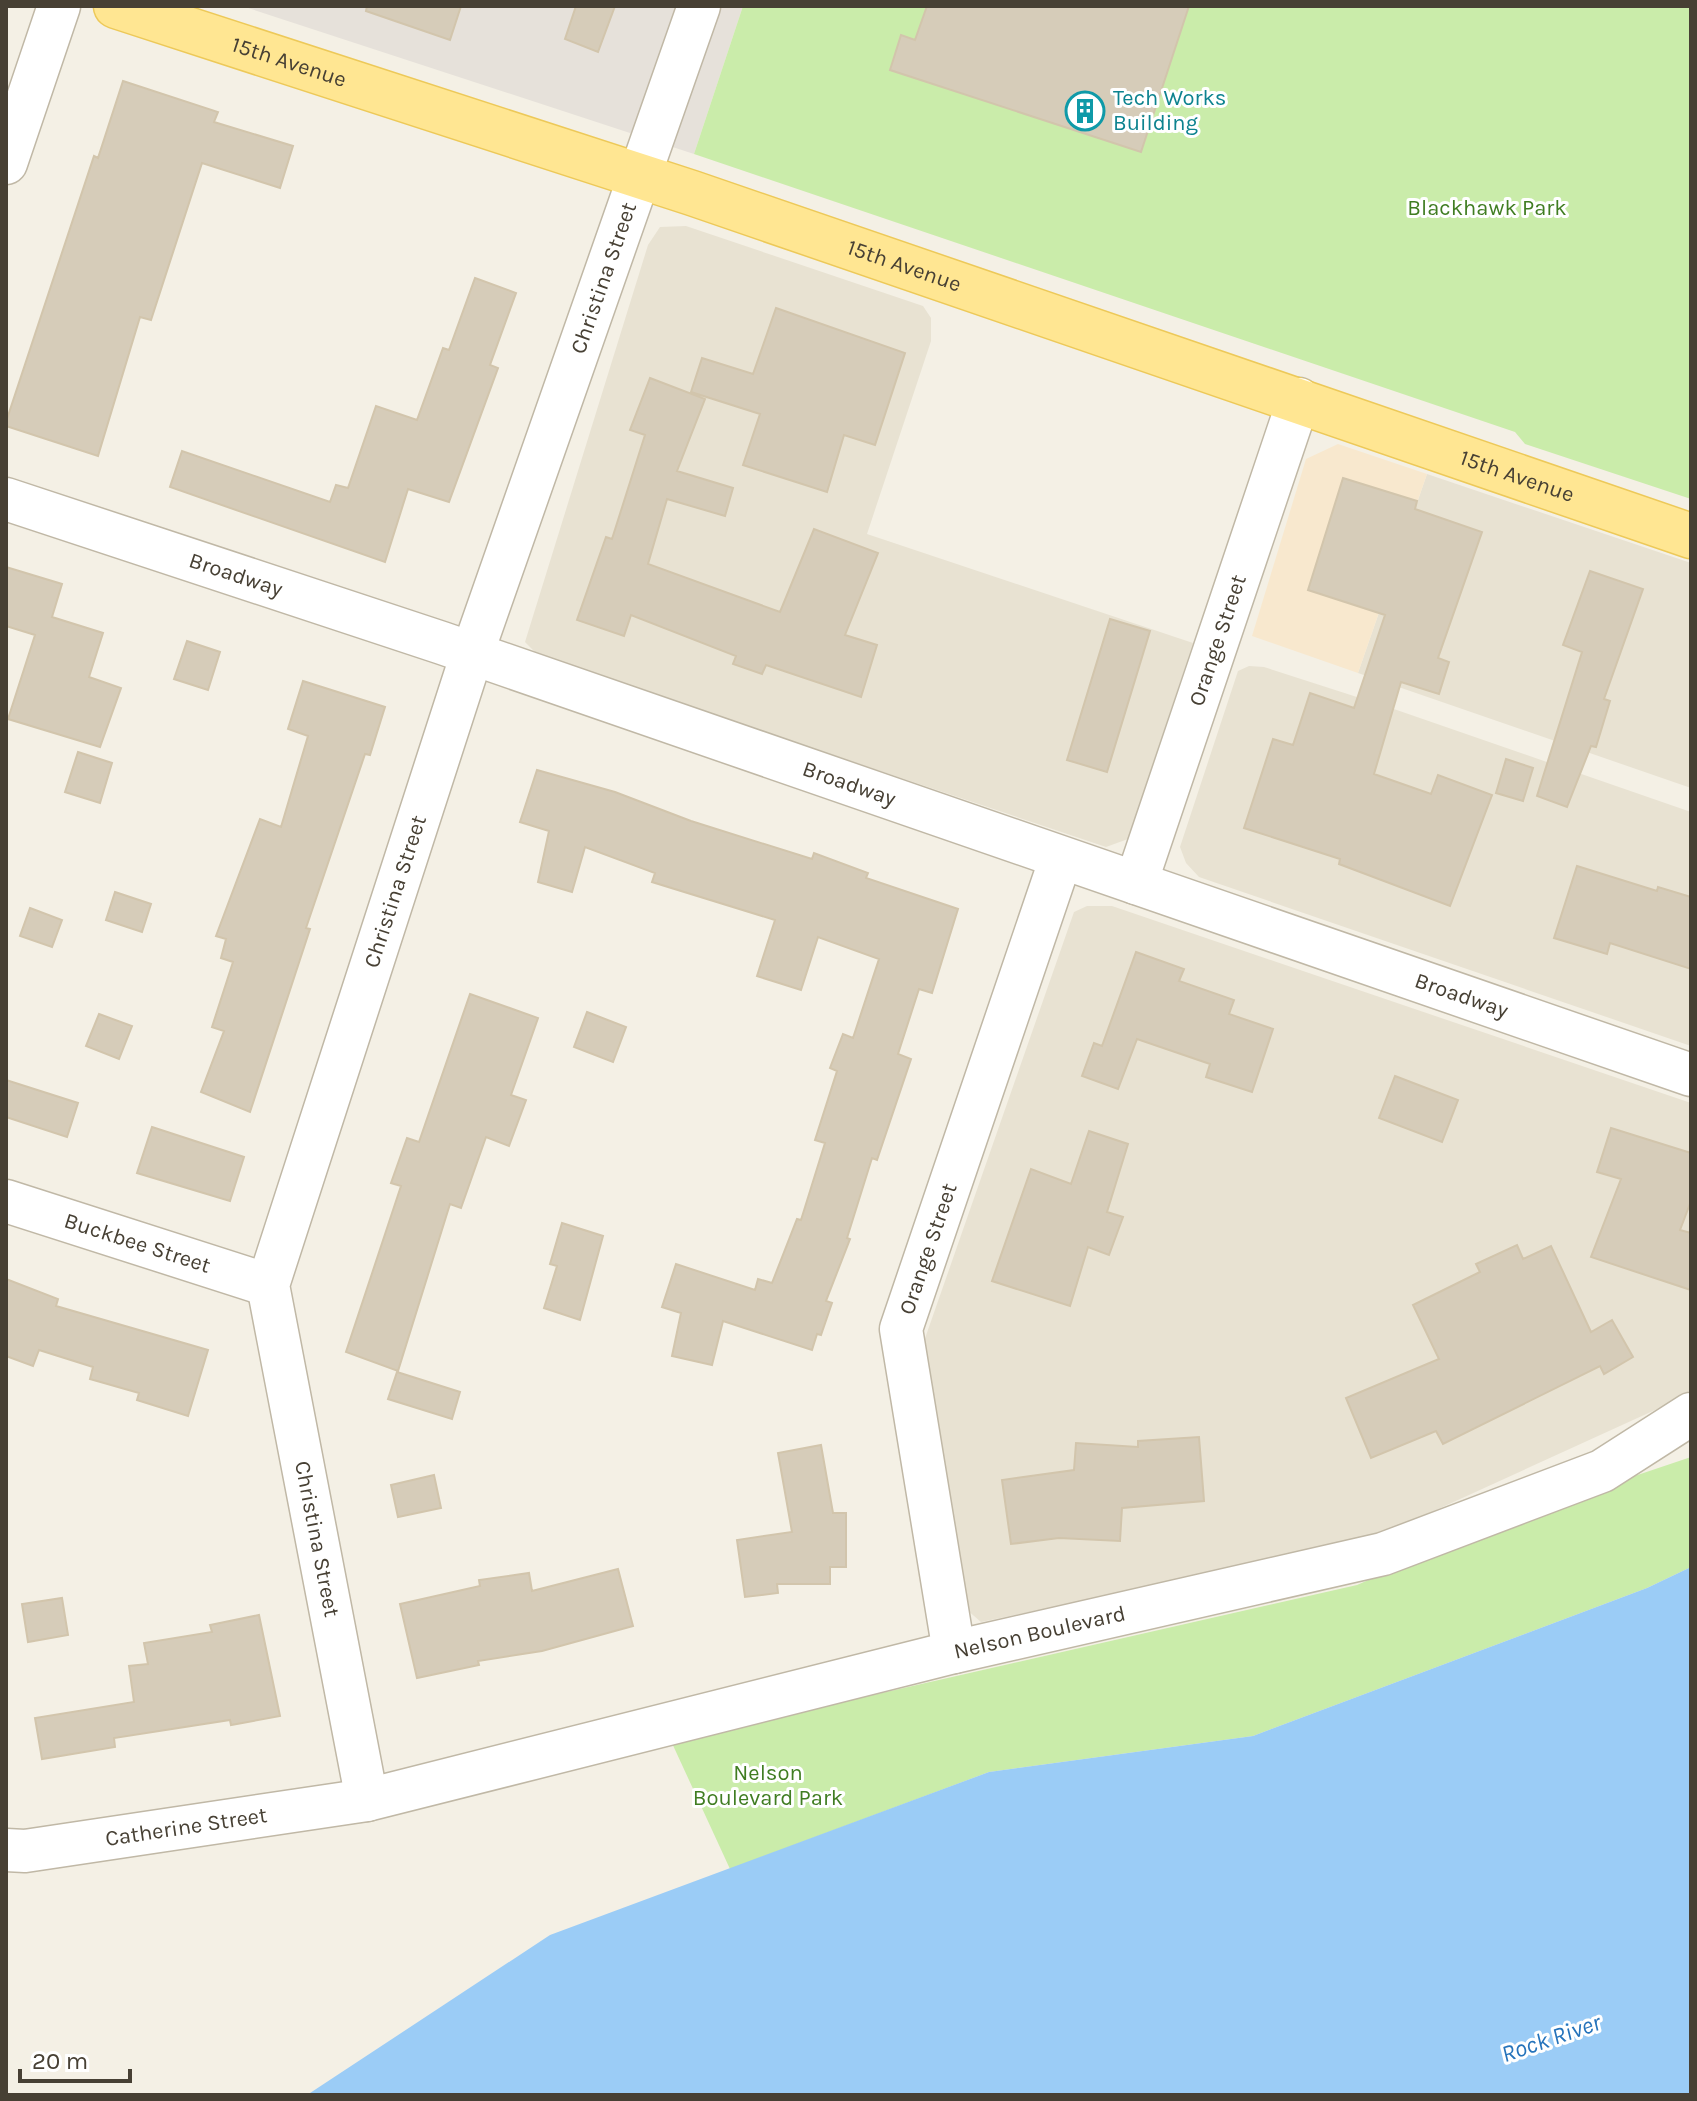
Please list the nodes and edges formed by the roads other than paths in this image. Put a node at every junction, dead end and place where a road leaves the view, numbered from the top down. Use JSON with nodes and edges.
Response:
{"nodes":[{"id":1,"x":59,"y":6,"type":"edge"},
{"id":2,"x":699,"y":6,"type":"edge"},
{"id":3,"x":123,"y":7,"type":"edge"},
{"id":4,"x":6,"y":163,"type":"edge"},
{"id":5,"x":643,"y":176,"type":"junction"},
{"id":6,"x":1299,"y":399,"type":"junction"},
{"id":7,"x":6,"y":499,"type":"edge"},
{"id":8,"x":1691,"y":536,"type":"edge"},
{"id":9,"x":472,"y":654,"type":"junction"},
{"id":10,"x":1061,"y":858,"type":"junction"},
{"id":11,"x":1136,"y":883,"type":"junction"},
{"id":12,"x":1691,"y":1075,"type":"edge"},
{"id":13,"x":6,"y":1201,"type":"edge"},
{"id":14,"x":268,"y":1285,"type":"junction"},
{"id":15,"x":1691,"y":1414,"type":"edge"},
{"id":16,"x":954,"y":1652,"type":"junction"},
{"id":17,"x":367,"y":1800,"type":"junction"},
{"id":18,"x":6,"y":1850,"type":"edge"}],
"edges":[{"from":1,"to":4,"type":"street"},
{"from":2,"to":5,"type":"street","name":"Christina Street"},
{"from":3,"to":5,"type":"main road","name":"15th Avenue"},
{"from":5,"to":6,"type":"main road","name":"15th Avenue"},
{"from":5,"to":9,"type":"street","name":"Christina Street"},
{"from":6,"to":8,"type":"main road","name":"15th Avenue"},
{"from":6,"to":11,"type":"street","name":"Orange Street"},
{"from":7,"to":9,"type":"street","name":"Broadway"},
{"from":9,"to":10,"type":"street","name":"Broadway"},
{"from":9,"to":14,"type":"street","name":"Christina Street"},
{"from":10,"to":11,"type":"street","name":"Broadway"},
{"from":10,"to":16,"type":"street","name":"Orange Street"},
{"from":11,"to":12,"type":"street","name":"Broadway"},
{"from":13,"to":14,"type":"street","name":"Buckbee Street"},
{"from":14,"to":17,"type":"street","name":"Christina Street"},
{"from":15,"to":16,"type":"street","name":"Nelson Boulevard"},
{"from":16,"to":17,"type":"street","name":"Nelson Boulevard"},
{"from":17,"to":18,"type":"street","name":"Catherine Street"}]}
